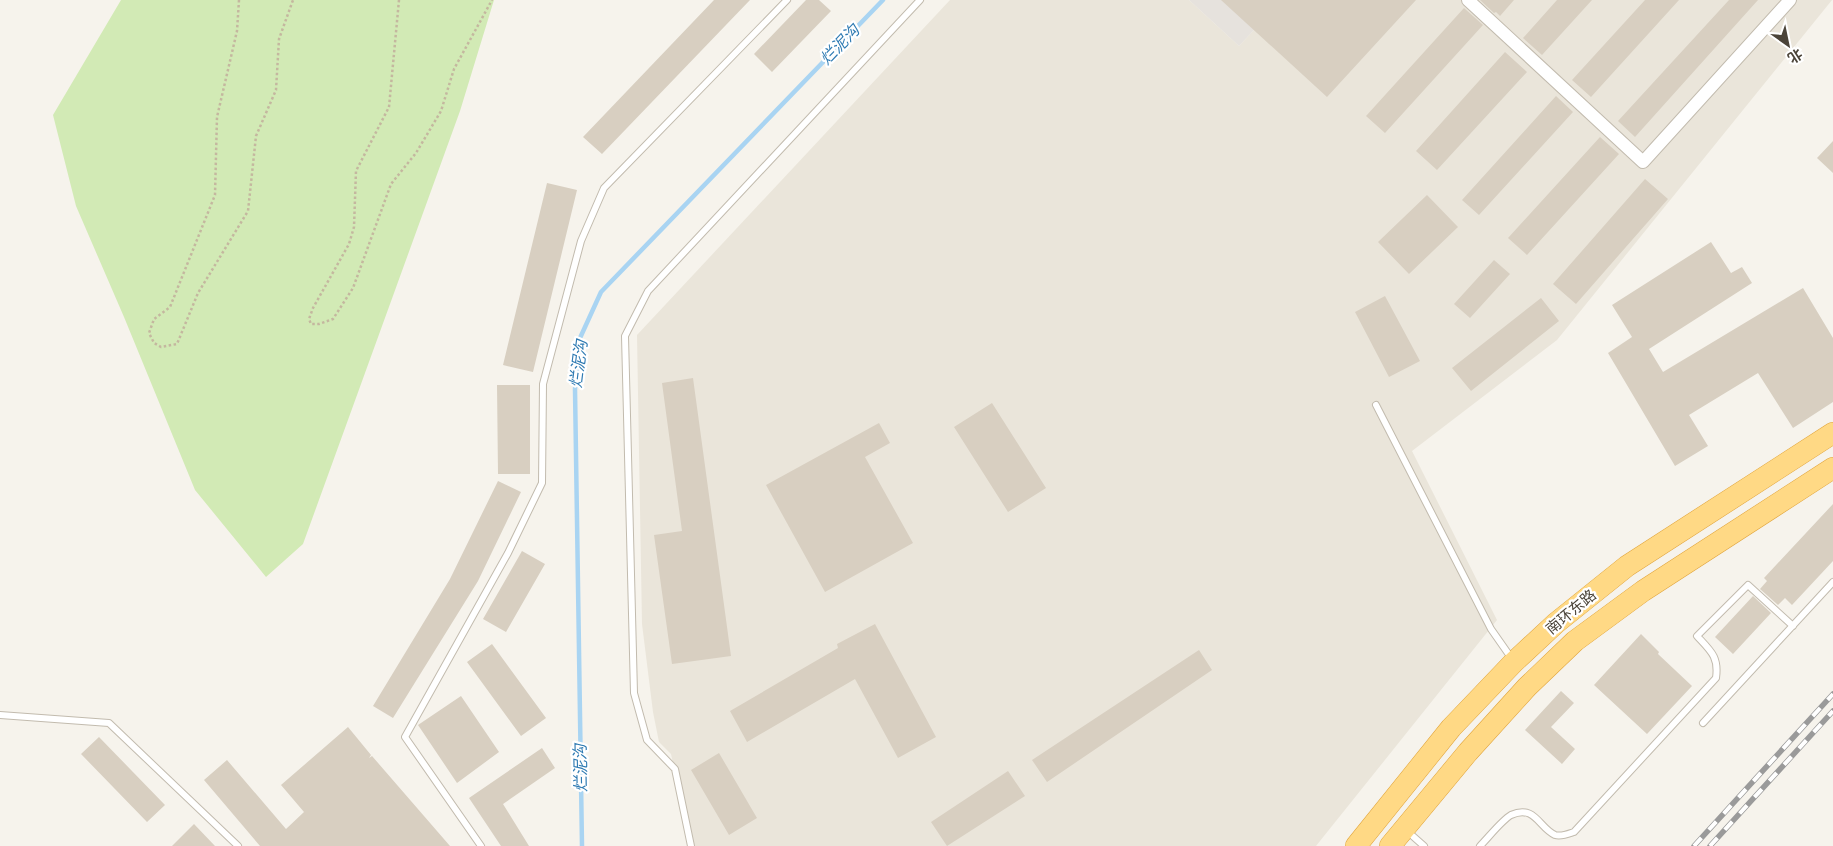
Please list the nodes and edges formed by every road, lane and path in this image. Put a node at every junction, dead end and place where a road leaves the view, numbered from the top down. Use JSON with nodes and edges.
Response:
{"nodes":[{"id":1,"x":239,"y":0,"type":"edge"},
{"id":2,"x":293,"y":0,"type":"edge"},
{"id":3,"x":399,"y":0,"type":"edge"},
{"id":4,"x":492,"y":0,"type":"edge"},
{"id":5,"x":787,"y":0,"type":"edge"},
{"id":6,"x":920,"y":0,"type":"edge"},
{"id":7,"x":1468,"y":0,"type":"edge"},
{"id":8,"x":1790,"y":0,"type":"edge"},
{"id":9,"x":1376,"y":405,"type":"dead end"},
{"id":10,"x":1833,"y":433,"type":"edge"},
{"id":11,"x":1833,"y":468,"type":"edge"},
{"id":12,"x":1833,"y":582,"type":"edge"},
{"id":13,"x":1793,"y":626,"type":"junction"},
{"id":14,"x":1514,"y":662,"type":"junction"},
{"id":15,"x":0,"y":715,"type":"edge"},
{"id":16,"x":1703,"y":723,"type":"dead end"},
{"id":17,"x":1404,"y":829,"type":"junction"},
{"id":18,"x":238,"y":846,"type":"edge"},
{"id":19,"x":482,"y":846,"type":"edge"},
{"id":20,"x":691,"y":846,"type":"edge"},
{"id":21,"x":1356,"y":846,"type":"edge"},
{"id":22,"x":1390,"y":846,"type":"edge"},
{"id":23,"x":1424,"y":846,"type":"edge"},
{"id":24,"x":1480,"y":846,"type":"edge"}],
"edges":[{"from":1,"to":2,"type":"path"},
{"from":3,"to":4,"type":"path"},
{"from":5,"to":19,"type":"lane"},
{"from":6,"to":20,"type":"lane"},
{"from":7,"to":8,"type":"street"},
{"from":9,"to":14,"type":"lane"},
{"from":10,"to":14,"type":"highway","name":"南环东路"},
{"from":11,"to":17,"type":"highway","name":"南环东路"},
{"from":12,"to":13,"type":"lane"},
{"from":13,"to":16,"type":"lane"},
{"from":13,"to":24,"type":"lane"},
{"from":14,"to":21,"type":"highway","name":"南环东路"},
{"from":15,"to":18,"type":"lane"},
{"from":17,"to":22,"type":"highway","name":"南环东路"},
{"from":17,"to":23,"type":"lane"}]}
